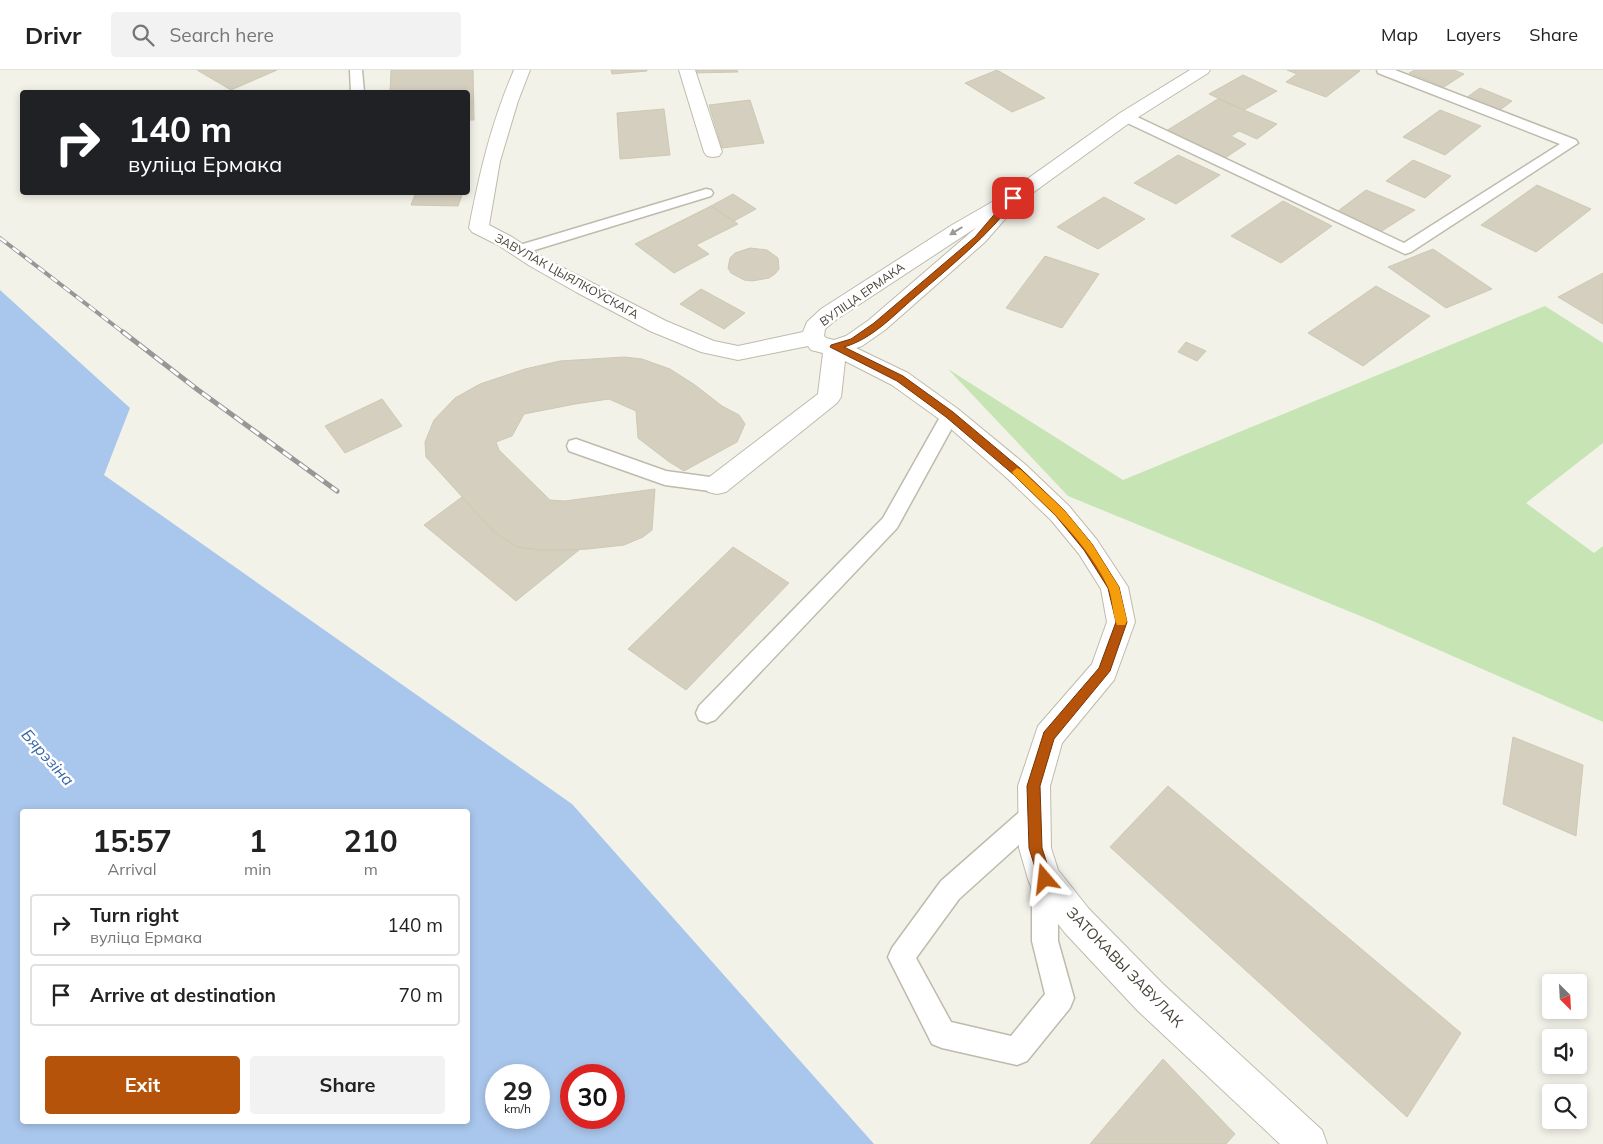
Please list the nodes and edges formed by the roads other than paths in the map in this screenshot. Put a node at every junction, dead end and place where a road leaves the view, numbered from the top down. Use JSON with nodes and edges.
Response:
{"nodes":[{"id":1,"x":356,"y":70,"type":"edge"},
{"id":2,"x":522,"y":70,"type":"edge"},
{"id":3,"x":688,"y":70,"type":"edge"},
{"id":4,"x":1202,"y":70,"type":"edge"},
{"id":5,"x":1383,"y":70,"type":"edge"},
{"id":6,"x":358,"y":90,"type":"edge"},
{"id":7,"x":1126,"y":117,"type":"junction"},
{"id":8,"x":713,"y":152,"type":"dead end"},
{"id":9,"x":706,"y":193,"type":"dead end"},
{"id":10,"x":1013,"y":198,"type":"junction"},
{"id":11,"x":518,"y":250,"type":"junction"},
{"id":12,"x":813,"y":337,"type":"junction"},
{"id":13,"x":835,"y":347,"type":"junction"},
{"id":14,"x":950,"y":415,"type":"junction"},
{"id":15,"x":576,"y":446,"type":"dead end"},
{"id":16,"x":718,"y":486,"type":"joint"},
{"id":17,"x":707,"y":713,"type":"dead end"},
{"id":18,"x":1033,"y":816,"type":"junction"},
{"id":19,"x":1045,"y":879,"type":"junction"},
{"id":20,"x":1308,"y":1144,"type":"edge"}],
"edges":[{"from":1,"to":6,"type":"lane"},
{"from":2,"to":11,"type":"street","name":"ЗАВУЛАК ЦЫЯЛКОЎСКАГА"},
{"from":3,"to":8,"type":"street"},
{"from":4,"to":7,"type":"street","name":"ВУЛІЦА ЕРМАКА"},
{"from":5,"to":7,"type":"lane"},
{"from":7,"to":10,"type":"street","name":"ВУЛІЦА ЕРМАКА"},
{"from":9,"to":11,"type":"lane"},
{"from":10,"to":12,"type":"street","name":"ВУЛІЦА ЕРМАКА","one_way":true},
{"from":10,"to":13,"type":"street","name":"ВУЛІЦА ЕРМАКА"},
{"from":11,"to":12,"type":"street","name":"ЗАВУЛАК ЦЫЯЛКОЎСКАГА"},
{"from":12,"to":13,"type":"street","name":"ВУЛІЦА ЕРМАКА"},
{"from":13,"to":14,"type":"street","name":"ЗАТОКАВЫ ЗАВУЛАК"},
{"from":13,"to":16,"type":"street"},
{"from":14,"to":17,"type":"lane"},
{"from":14,"to":18,"type":"street","name":"ЗАТОКАВЫ ЗАВУЛАК"},
{"from":15,"to":16,"type":"lane"},
{"from":18,"to":19,"type":"street","name":"ЗАТОКАВЫ ЗАВУЛАК"},
{"from":18,"to":19,"type":"lane"},
{"from":19,"to":20,"type":"street","name":"ЗАТОКАВЫ ЗАВУЛАК"}]}
